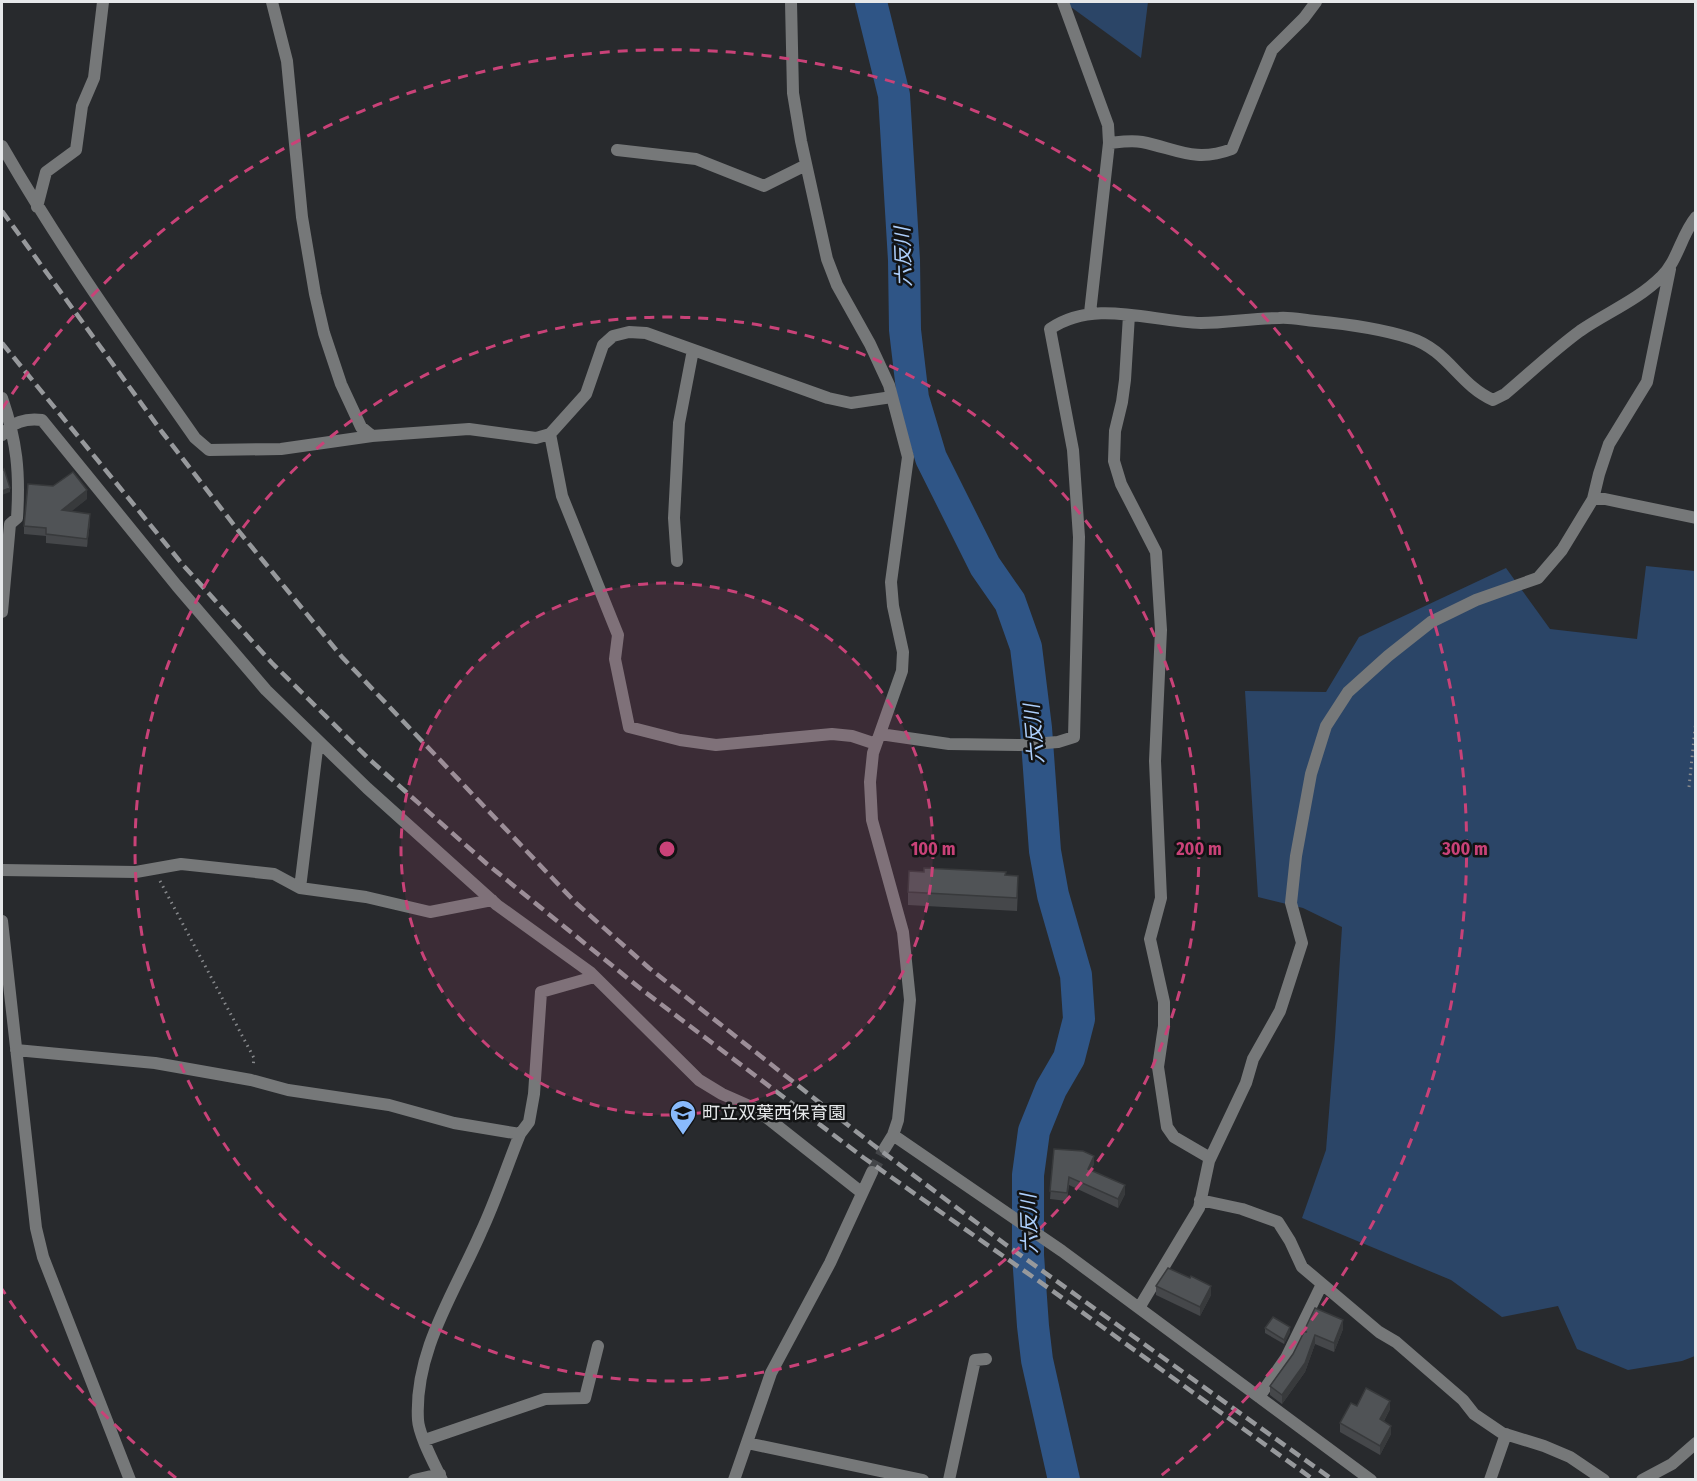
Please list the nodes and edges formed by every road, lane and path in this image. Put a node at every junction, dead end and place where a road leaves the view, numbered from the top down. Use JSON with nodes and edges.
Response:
{"nodes":[{"id":1,"x":103,"y":2,"type":"edge"},
{"id":2,"x":272,"y":2,"type":"edge"},
{"id":3,"x":791,"y":2,"type":"edge"},
{"id":4,"x":1063,"y":2,"type":"edge"},
{"id":5,"x":1316,"y":2,"type":"edge"},
{"id":6,"x":1109,"y":142,"type":"junction"},
{"id":7,"x":2,"y":146,"type":"edge"},
{"id":8,"x":617,"y":150,"type":"dead end"},
{"id":9,"x":806,"y":165,"type":"junction"},
{"id":10,"x":37,"y":207,"type":"junction"},
{"id":11,"x":1695,"y":217,"type":"edge"},
{"id":12,"x":1671,"y":265,"type":"junction"},
{"id":13,"x":1090,"y":313,"type":"junction"},
{"id":14,"x":1129,"y":315,"type":"junction"},
{"id":15,"x":693,"y":350,"type":"junction"},
{"id":16,"x":892,"y":397,"type":"junction"},
{"id":17,"x":2,"y":398,"type":"edge"},
{"id":18,"x":6,"y":430,"type":"edge"},
{"id":19,"x":550,"y":434,"type":"junction"},
{"id":20,"x":372,"y":436,"type":"junction"},
{"id":21,"x":1593,"y":499,"type":"junction"},
{"id":22,"x":1695,"y":518,"type":"edge"},
{"id":23,"x":6,"y":520,"type":"edge"},
{"id":24,"x":677,"y":561,"type":"dead end"},
{"id":25,"x":4,"y":568,"type":"edge"},
{"id":26,"x":2,"y":612,"type":"edge"},
{"id":27,"x":1695,"y":718,"type":"edge"},
{"id":28,"x":878,"y":739,"type":"junction"},
{"id":29,"x":318,"y":741,"type":"junction"},
{"id":30,"x":1689,"y":787,"type":"dead end"},
{"id":31,"x":153,"y":869,"type":"junction"},
{"id":32,"x":2,"y":870,"type":"edge"},
{"id":33,"x":300,"y":888,"type":"junction"},
{"id":34,"x":492,"y":900,"type":"junction"},
{"id":35,"x":2,"y":921,"type":"edge"},
{"id":36,"x":594,"y":977,"type":"junction"},
{"id":37,"x":16,"y":1050,"type":"junction"},
{"id":38,"x":251,"y":1080,"type":"junction"},
{"id":39,"x":520,"y":1134,"type":"junction"},
{"id":40,"x":892,"y":1135,"type":"junction"},
{"id":41,"x":885,"y":1148,"type":"tunnel mouth"},
{"id":42,"x":1210,"y":1158,"type":"junction"},
{"id":43,"x":872,"y":1172,"type":"tunnel mouth"},
{"id":44,"x":861,"y":1192,"type":"junction"},
{"id":45,"x":1200,"y":1200,"type":"junction"},
{"id":46,"x":1322,"y":1284,"type":"junction"},
{"id":47,"x":1139,"y":1308,"type":"junction"},
{"id":48,"x":598,"y":1346,"type":"dead end"},
{"id":49,"x":986,"y":1359,"type":"dead end"},
{"id":50,"x":1259,"y":1397,"type":"junction"},
{"id":51,"x":1506,"y":1434,"type":"junction"},
{"id":52,"x":425,"y":1440,"type":"junction"},
{"id":53,"x":747,"y":1443,"type":"junction"},
{"id":54,"x":1695,"y":1443,"type":"edge"},
{"id":55,"x":441,"y":1477,"type":"edge"},
{"id":56,"x":130,"y":1479,"type":"edge"},
{"id":57,"x":414,"y":1479,"type":"edge"},
{"id":58,"x":734,"y":1479,"type":"edge"},
{"id":59,"x":923,"y":1479,"type":"edge"},
{"id":60,"x":949,"y":1479,"type":"edge"},
{"id":61,"x":1371,"y":1479,"type":"edge"},
{"id":62,"x":1490,"y":1479,"type":"edge"},
{"id":63,"x":1604,"y":1479,"type":"edge"},
{"id":64,"x":1642,"y":1479,"type":"edge"}],
"edges":[{"from":1,"to":10,"type":"street"},
{"from":2,"to":20,"type":"street"},
{"from":3,"to":9,"type":"street"},
{"from":4,"to":6,"type":"street"},
{"from":5,"to":6,"type":"street"},
{"from":6,"to":13,"type":"street"},
{"from":7,"to":10,"type":"street"},
{"from":8,"to":9,"type":"street"},
{"from":9,"to":16,"type":"street"},
{"from":10,"to":20,"type":"street"},
{"from":11,"to":12,"type":"street"},
{"from":12,"to":14,"type":"street"},
{"from":12,"to":21,"type":"street"},
{"from":13,"to":14,"type":"street"},
{"from":13,"to":28,"type":"street"},
{"from":14,"to":42,"type":"street"},
{"from":15,"to":16,"type":"street"},
{"from":15,"to":19,"type":"street"},
{"from":15,"to":24,"type":"street"},
{"from":16,"to":28,"type":"street"},
{"from":17,"to":18,"type":"street"},
{"from":18,"to":23,"type":"street"},
{"from":18,"to":29,"type":"street"},
{"from":19,"to":20,"type":"street"},
{"from":19,"to":28,"type":"street"},
{"from":21,"to":22,"type":"street"},
{"from":21,"to":42,"type":"street"},
{"from":23,"to":25,"type":"street"},
{"from":25,"to":26,"type":"street"},
{"from":27,"to":30,"type":"path"},
{"from":28,"to":40,"type":"street"},
{"from":29,"to":33,"type":"street"},
{"from":29,"to":34,"type":"street"},
{"from":31,"to":32,"type":"street"},
{"from":31,"to":33,"type":"street"},
{"from":31,"to":38,"type":"path"},
{"from":33,"to":34,"type":"street"},
{"from":34,"to":36,"type":"street"},
{"from":35,"to":37,"type":"street"},
{"from":36,"to":39,"type":"street"},
{"from":36,"to":44,"type":"street"},
{"from":37,"to":38,"type":"street"},
{"from":37,"to":56,"type":"street"},
{"from":38,"to":39,"type":"street"},
{"from":39,"to":52,"type":"street"},
{"from":40,"to":41,"type":"street"},
{"from":40,"to":47,"type":"street"},
{"from":42,"to":45,"type":"street"},
{"from":43,"to":44,"type":"street"},
{"from":44,"to":53,"type":"street"},
{"from":45,"to":46,"type":"street"},
{"from":45,"to":47,"type":"street"},
{"from":46,"to":50,"type":"street"},
{"from":46,"to":51,"type":"street"},
{"from":47,"to":50,"type":"street"},
{"from":48,"to":52,"type":"street"},
{"from":49,"to":60,"type":"street"},
{"from":50,"to":61,"type":"street"},
{"from":51,"to":62,"type":"street"},
{"from":51,"to":63,"type":"street"},
{"from":52,"to":55,"type":"street"},
{"from":53,"to":58,"type":"street"},
{"from":53,"to":59,"type":"street"},
{"from":54,"to":64,"type":"street"},
{"from":55,"to":57,"type":"street"}]}
